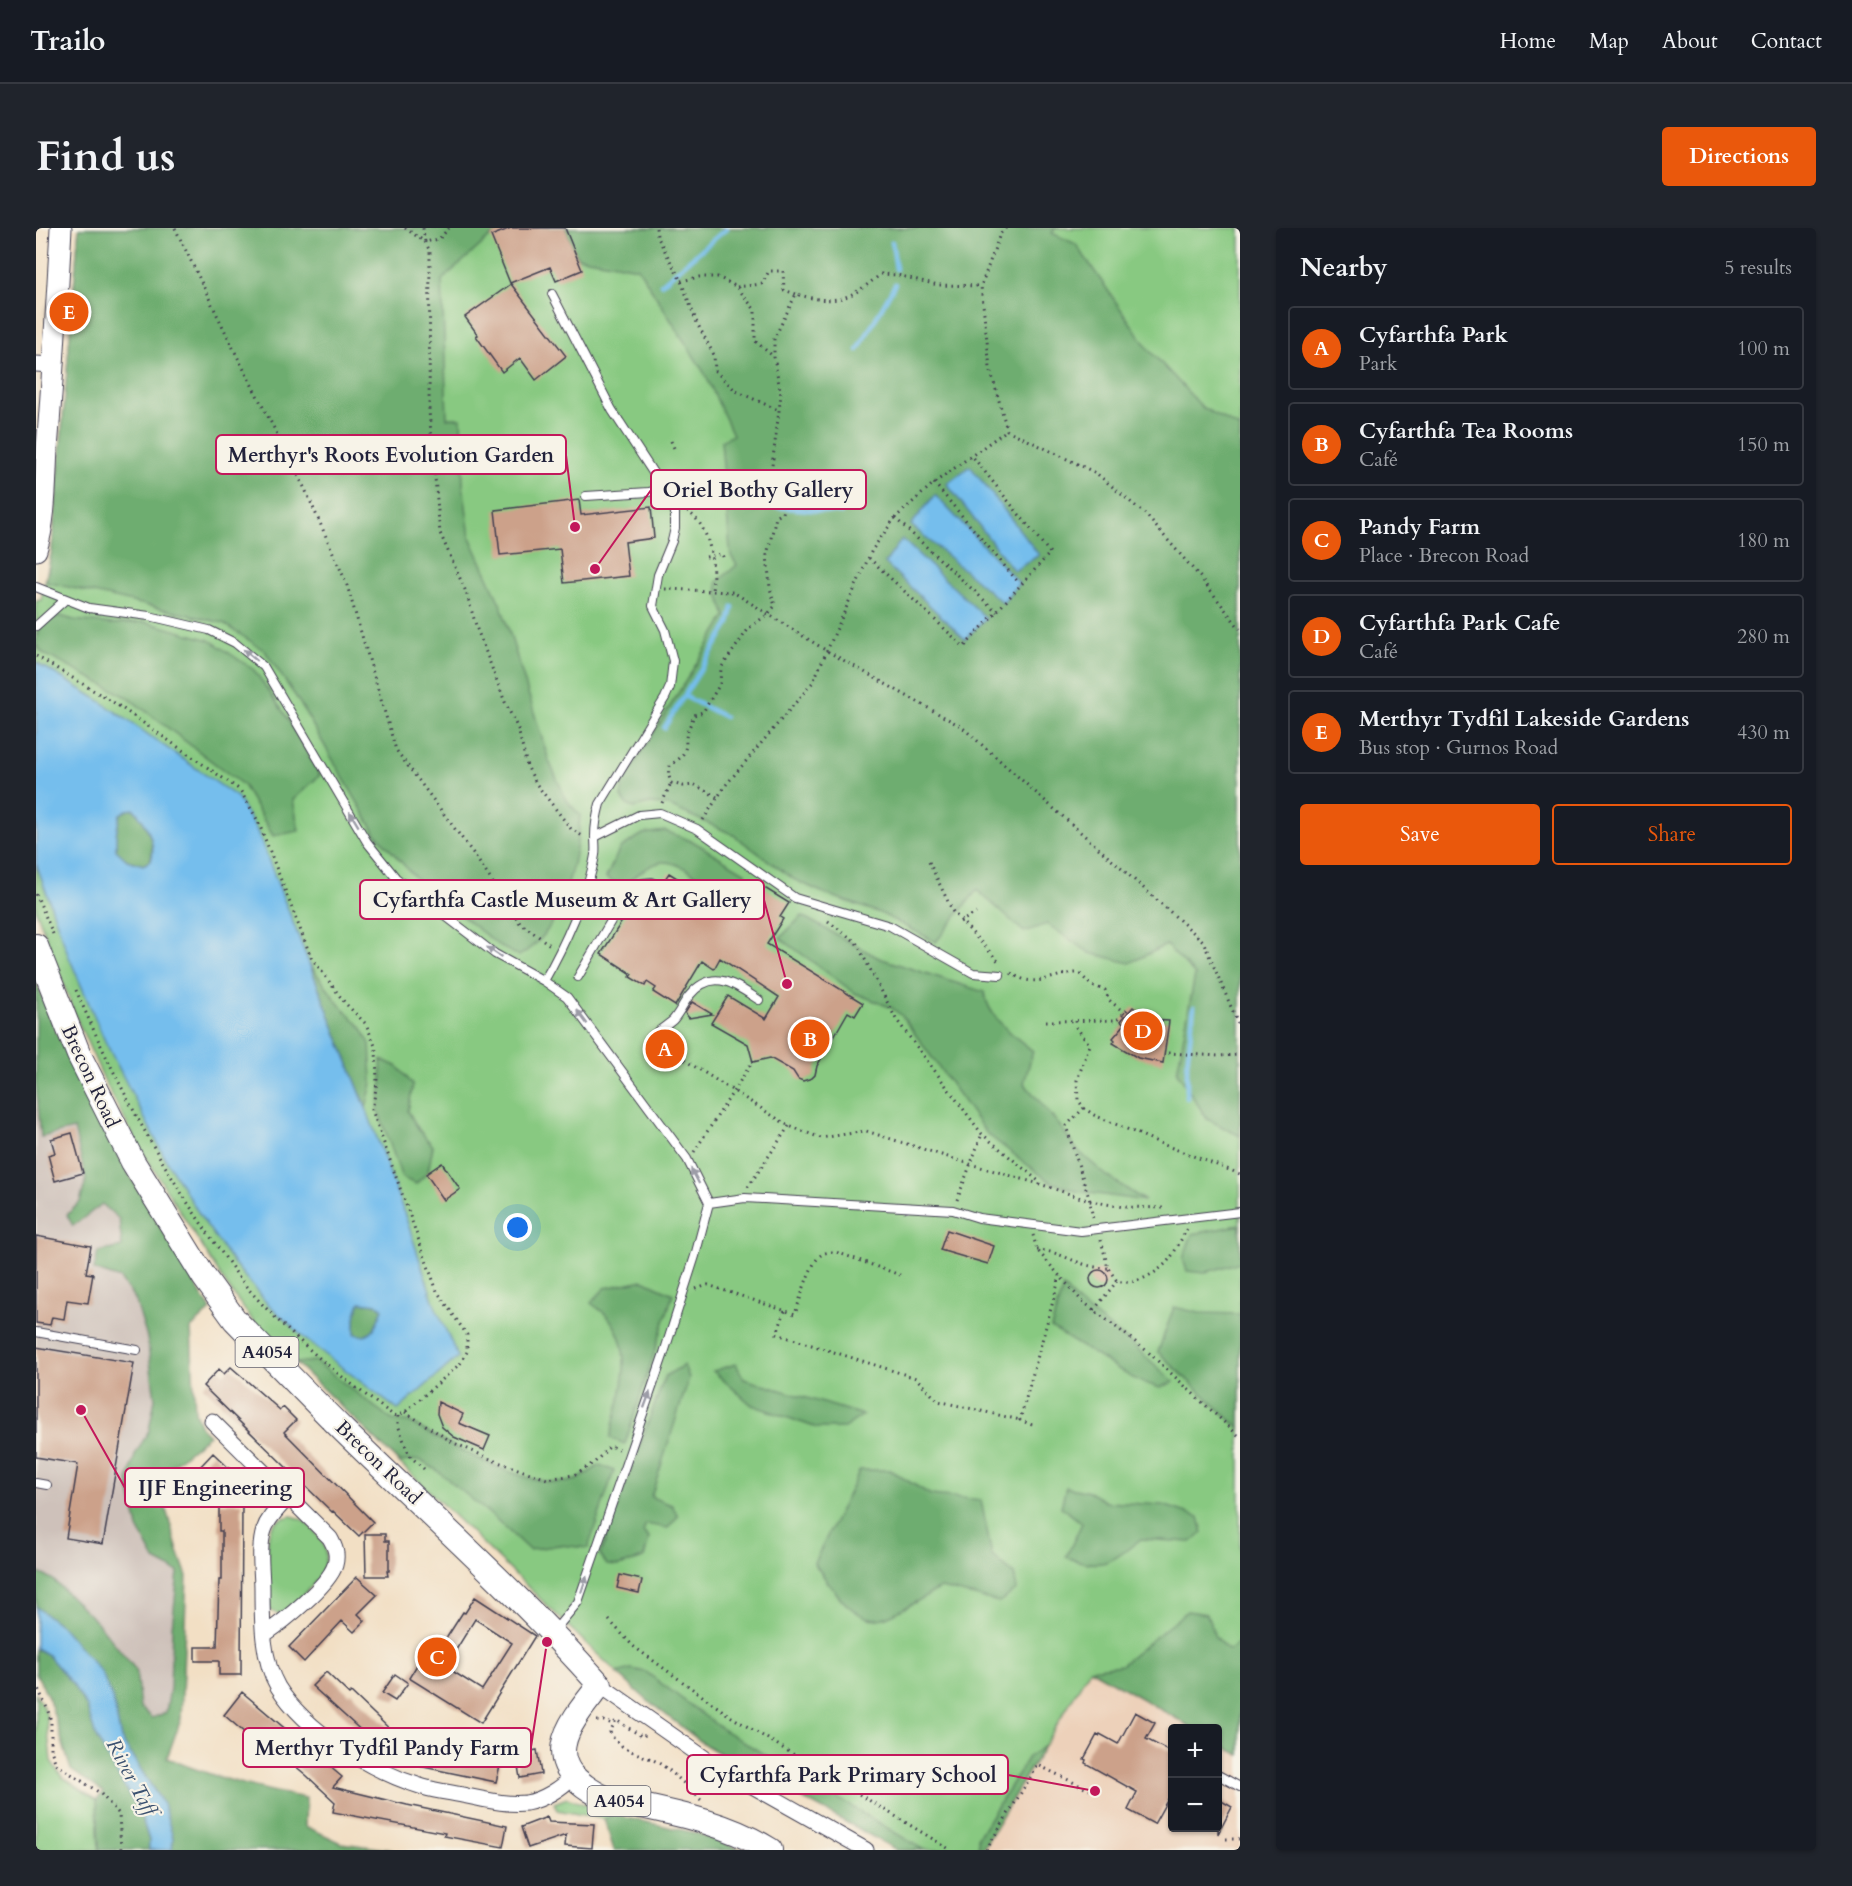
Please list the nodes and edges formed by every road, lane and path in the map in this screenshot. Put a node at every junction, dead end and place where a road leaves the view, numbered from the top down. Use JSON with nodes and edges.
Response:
{"nodes":[{"id":1,"x":61,"y":228,"type":"edge"},
{"id":2,"x":405,"y":228,"type":"edge"},
{"id":3,"x":423,"y":228,"type":"edge"},
{"id":4,"x":449,"y":228,"type":"edge"},
{"id":5,"x":656,"y":228,"type":"edge"},
{"id":6,"x":1006,"y":228,"type":"edge"},
{"id":7,"x":177,"y":229,"type":"edge"},
{"id":8,"x":425,"y":242,"type":"junction"},
{"id":9,"x":681,"y":281,"type":"junction"},
{"id":10,"x":981,"y":286,"type":"junction"},
{"id":11,"x":737,"y":287,"type":"junction"},
{"id":12,"x":552,"y":294,"type":"dead end"},
{"id":13,"x":796,"y":294,"type":"junction"},
{"id":14,"x":774,"y":357,"type":"junction"},
{"id":15,"x":45,"y":364,"type":"edge"},
{"id":16,"x":778,"y":410,"type":"junction"},
{"id":17,"x":1007,"y":430,"type":"junction"},
{"id":18,"x":671,"y":441,"type":"dead end"},
{"id":19,"x":674,"y":448,"type":"dead end"},
{"id":20,"x":973,"y":457,"type":"junction"},
{"id":21,"x":934,"y":483,"type":"junction"},
{"id":22,"x":663,"y":488,"type":"junction"},
{"id":23,"x":586,"y":496,"type":"dead end"},
{"id":24,"x":685,"y":510,"type":"dead end"},
{"id":25,"x":895,"y":518,"type":"junction"},
{"id":26,"x":36,"y":550,"type":"edge"},
{"id":27,"x":708,"y":556,"type":"junction"},
{"id":28,"x":869,"y":558,"type":"junction"},
{"id":29,"x":724,"y":559,"type":"dead end"},
{"id":30,"x":1019,"y":583,"type":"dead end"},
{"id":31,"x":36,"y":587,"type":"edge"},
{"id":32,"x":662,"y":589,"type":"dead end"},
{"id":33,"x":712,"y":591,"type":"junction"},
{"id":34,"x":66,"y":599,"type":"junction"},
{"id":35,"x":996,"y":612,"type":"junction"},
{"id":36,"x":768,"y":614,"type":"junction"},
{"id":37,"x":36,"y":626,"type":"edge"},
{"id":38,"x":1240,"y":629,"type":"edge"},
{"id":39,"x":827,"y":651,"type":"junction"},
{"id":40,"x":36,"y":656,"type":"edge"},
{"id":41,"x":672,"y":783,"type":"junction"},
{"id":42,"x":717,"y":797,"type":"junction"},
{"id":43,"x":660,"y":813,"type":"junction"},
{"id":44,"x":697,"y":829,"type":"junction"},
{"id":45,"x":595,"y":837,"type":"junction"},
{"id":46,"x":585,"y":838,"type":"dead end"},
{"id":47,"x":929,"y":862,"type":"dead end"},
{"id":48,"x":652,"y":882,"type":"dead end"},
{"id":49,"x":36,"y":894,"type":"edge"},
{"id":50,"x":976,"y":913,"type":"dead end"},
{"id":51,"x":822,"y":917,"type":"dead end"},
{"id":52,"x":960,"y":922,"type":"junction"},
{"id":53,"x":45,"y":941,"type":"edge"},
{"id":54,"x":554,"y":948,"type":"dead end"},
{"id":55,"x":1000,"y":975,"type":"dead end"},
{"id":56,"x":578,"y":977,"type":"dead end"},
{"id":57,"x":544,"y":981,"type":"junction"},
{"id":58,"x":75,"y":987,"type":"dead end"},
{"id":59,"x":759,"y":1000,"type":"dead end"},
{"id":60,"x":1046,"y":1021,"type":"dead end"},
{"id":61,"x":1075,"y":1021,"type":"junction"},
{"id":62,"x":1240,"y":1028,"type":"edge"},
{"id":63,"x":650,"y":1038,"type":"joint"},
{"id":64,"x":1168,"y":1053,"type":"dead end"},
{"id":65,"x":1240,"y":1055,"type":"edge"},
{"id":66,"x":755,"y":1058,"type":"dead end"},
{"id":67,"x":732,"y":1092,"type":"junction"},
{"id":68,"x":1084,"y":1108,"type":"junction"},
{"id":69,"x":789,"y":1126,"type":"junction"},
{"id":70,"x":982,"y":1134,"type":"junction"},
{"id":71,"x":687,"y":1160,"type":"junction"},
{"id":72,"x":970,"y":1164,"type":"junction"},
{"id":73,"x":1240,"y":1174,"type":"edge"},
{"id":74,"x":1043,"y":1185,"type":"junction"},
{"id":75,"x":746,"y":1198,"type":"junction"},
{"id":76,"x":1090,"y":1201,"type":"junction"},
{"id":77,"x":709,"y":1203,"type":"junction"},
{"id":78,"x":1170,"y":1208,"type":"dead end"},
{"id":79,"x":953,"y":1210,"type":"junction"},
{"id":80,"x":1240,"y":1212,"type":"edge"},
{"id":81,"x":1191,"y":1219,"type":"junction"},
{"id":82,"x":1031,"y":1225,"type":"junction"},
{"id":83,"x":1096,"y":1230,"type":"junction"},
{"id":84,"x":1037,"y":1250,"type":"junction"},
{"id":85,"x":1108,"y":1268,"type":"junction"},
{"id":86,"x":900,"y":1275,"type":"dead end"},
{"id":87,"x":1060,"y":1276,"type":"junction"},
{"id":88,"x":1117,"y":1281,"type":"junction"},
{"id":89,"x":684,"y":1287,"type":"junction"},
{"id":90,"x":1094,"y":1310,"type":"junction"},
{"id":91,"x":785,"y":1311,"type":"junction"},
{"id":92,"x":36,"y":1332,"type":"edge"},
{"id":93,"x":136,"y":1350,"type":"dead end"},
{"id":94,"x":405,"y":1412,"type":"junction"},
{"id":95,"x":398,"y":1416,"type":"junction"},
{"id":96,"x":1020,"y":1420,"type":"junction"},
{"id":97,"x":212,"y":1421,"type":"dead end"},
{"id":98,"x":1032,"y":1425,"type":"dead end"},
{"id":99,"x":1240,"y":1437,"type":"edge"},
{"id":100,"x":628,"y":1452,"type":"junction"},
{"id":101,"x":424,"y":1469,"type":"dead end"},
{"id":102,"x":36,"y":1483,"type":"edge"},
{"id":103,"x":47,"y":1485,"type":"dead end"},
{"id":104,"x":288,"y":1497,"type":"junction"},
{"id":105,"x":609,"y":1620,"type":"dead end"},
{"id":106,"x":553,"y":1632,"type":"junction"},
{"id":107,"x":265,"y":1634,"type":"junction"},
{"id":108,"x":36,"y":1684,"type":"edge"},
{"id":109,"x":600,"y":1685,"type":"junction"},
{"id":110,"x":653,"y":1723,"type":"junction"},
{"id":111,"x":573,"y":1776,"type":"junction"},
{"id":112,"x":1222,"y":1777,"type":"edge"},
{"id":113,"x":1240,"y":1787,"type":"edge"},
{"id":114,"x":1089,"y":1790,"type":"dead end"},
{"id":115,"x":703,"y":1801,"type":"dead end"},
{"id":116,"x":1227,"y":1839,"type":"dead end"},
{"id":117,"x":1240,"y":1839,"type":"edge"},
{"id":118,"x":121,"y":1850,"type":"edge"},
{"id":119,"x":770,"y":1850,"type":"edge"},
{"id":120,"x":866,"y":1850,"type":"edge"},
{"id":121,"x":951,"y":1850,"type":"edge"},
{"id":122,"x":986,"y":1850,"type":"edge"}],
"edges":[{"from":1,"to":15,"type":"street"},
{"from":2,"to":8,"type":"path"},
{"from":3,"to":8,"type":"path"},
{"from":4,"to":8,"type":"path"},
{"from":5,"to":9,"type":"path"},
{"from":6,"to":10,"type":"path"},
{"from":7,"to":54,"type":"path"},
{"from":8,"to":46,"type":"path"},
{"from":9,"to":11,"type":"path"},
{"from":9,"to":16,"type":"path"},
{"from":10,"to":13,"type":"path"},
{"from":10,"to":17,"type":"path"},
{"from":11,"to":13,"type":"path"},
{"from":11,"to":14,"type":"path"},
{"from":12,"to":22,"type":"lane"},
{"from":13,"to":14,"type":"path"},
{"from":14,"to":16,"type":"path"},
{"from":15,"to":26,"type":"street"},
{"from":16,"to":36,"type":"path"},
{"from":17,"to":20,"type":"path"},
{"from":17,"to":38,"type":"path"},
{"from":18,"to":19,"type":"path"},
{"from":20,"to":21,"type":"path"},
{"from":20,"to":35,"type":"path"},
{"from":21,"to":25,"type":"path"},
{"from":21,"to":30,"type":"path"},
{"from":22,"to":23,"type":"lane"},
{"from":22,"to":45,"type":"lane"},
{"from":24,"to":27,"type":"path"},
{"from":25,"to":28,"type":"path"},
{"from":25,"to":35,"type":"path"},
{"from":27,"to":29,"type":"path"},
{"from":27,"to":33,"type":"path"},
{"from":28,"to":35,"type":"path"},
{"from":28,"to":39,"type":"path"},
{"from":31,"to":34,"type":"lane"},
{"from":32,"to":33,"type":"path"},
{"from":33,"to":36,"type":"path"},
{"from":34,"to":37,"type":"lane"},
{"from":57,"to":34,"type":"lane","one_way":true},
{"from":36,"to":39,"type":"path"},
{"from":36,"to":41,"type":"path"},
{"from":39,"to":42,"type":"path"},
{"from":39,"to":62,"type":"path"},
{"from":40,"to":94,"type":"path"},
{"from":41,"to":42,"type":"path"},
{"from":41,"to":43,"type":"path"},
{"from":42,"to":44,"type":"path"},
{"from":43,"to":44,"type":"lane"},
{"from":43,"to":45,"type":"lane"},
{"from":44,"to":55,"type":"lane"},
{"from":45,"to":57,"type":"lane"},
{"from":47,"to":52,"type":"path"},
{"from":48,"to":56,"type":"lane"},
{"from":49,"to":53,"type":"path"},
{"from":50,"to":52,"type":"path"},
{"from":51,"to":70,"type":"path"},
{"from":52,"to":61,"type":"path"},
{"from":53,"to":106,"type":"main road","name":"Brecon Road","number":"A4054"},
{"from":71,"to":57,"type":"lane","one_way":true},
{"from":58,"to":95,"type":"path"},
{"from":59,"to":63,"type":"lane"},
{"from":60,"to":61,"type":"path"},
{"from":61,"to":68,"type":"path"},
{"from":63,"to":67,"type":"path"},
{"from":64,"to":65,"type":"path"},
{"from":66,"to":67,"type":"path"},
{"from":67,"to":69,"type":"path"},
{"from":67,"to":71,"type":"path"},
{"from":68,"to":73,"type":"path"},
{"from":68,"to":76,"type":"path"},
{"from":69,"to":72,"type":"path"},
{"from":69,"to":75,"type":"path"},
{"from":70,"to":72,"type":"path"},
{"from":70,"to":74,"type":"path"},
{"from":77,"to":71,"type":"lane","one_way":true},
{"from":72,"to":74,"type":"path"},
{"from":72,"to":79,"type":"path"},
{"from":74,"to":76,"type":"path"},
{"from":75,"to":77,"type":"lane"},
{"from":75,"to":79,"type":"lane"},
{"from":76,"to":78,"type":"path"},
{"from":76,"to":83,"type":"path"},
{"from":77,"to":89,"type":"lane"},
{"from":79,"to":82,"type":"lane"},
{"from":80,"to":81,"type":"lane"},
{"from":81,"to":83,"type":"lane"},
{"from":81,"to":88,"type":"path"},
{"from":82,"to":83,"type":"lane"},
{"from":82,"to":84,"type":"path"},
{"from":83,"to":85,"type":"path"},
{"from":84,"to":85,"type":"path"},
{"from":84,"to":87,"type":"path"},
{"from":85,"to":88,"type":"path"},
{"from":86,"to":91,"type":"path"},
{"from":87,"to":90,"type":"path"},
{"from":87,"to":96,"type":"path"},
{"from":88,"to":90,"type":"path"},
{"from":89,"to":91,"type":"path"},
{"from":100,"to":89,"type":"lane","one_way":true},
{"from":90,"to":99,"type":"path"},
{"from":91,"to":96,"type":"path"},
{"from":92,"to":93,"type":"lane"},
{"from":94,"to":95,"type":"path"},
{"from":94,"to":100,"type":"path"},
{"from":95,"to":101,"type":"path"},
{"from":96,"to":98,"type":"path"},
{"from":97,"to":104,"type":"street"},
{"from":106,"to":100,"type":"lane","one_way":true},
{"from":102,"to":103,"type":"lane"},
{"from":104,"to":107,"type":"street"},
{"from":104,"to":107,"type":"street"},
{"from":105,"to":121,"type":"path"},
{"from":106,"to":109,"type":"main road","name":"Brecon Road","number":"A4054"},
{"from":107,"to":111,"type":"street"},
{"from":108,"to":118,"type":"path"},
{"from":109,"to":110,"type":"street","name":"Brecon Road"},
{"from":109,"to":111,"type":"main road","number":"A4054"},
{"from":110,"to":115,"type":"path"},
{"from":110,"to":120,"type":"street","name":"Brecon Road"},
{"from":111,"to":119,"type":"main road","number":"A4054"},
{"from":112,"to":113,"type":"lane"},
{"from":114,"to":122,"type":"path"},
{"from":116,"to":117,"type":"path"}]}
